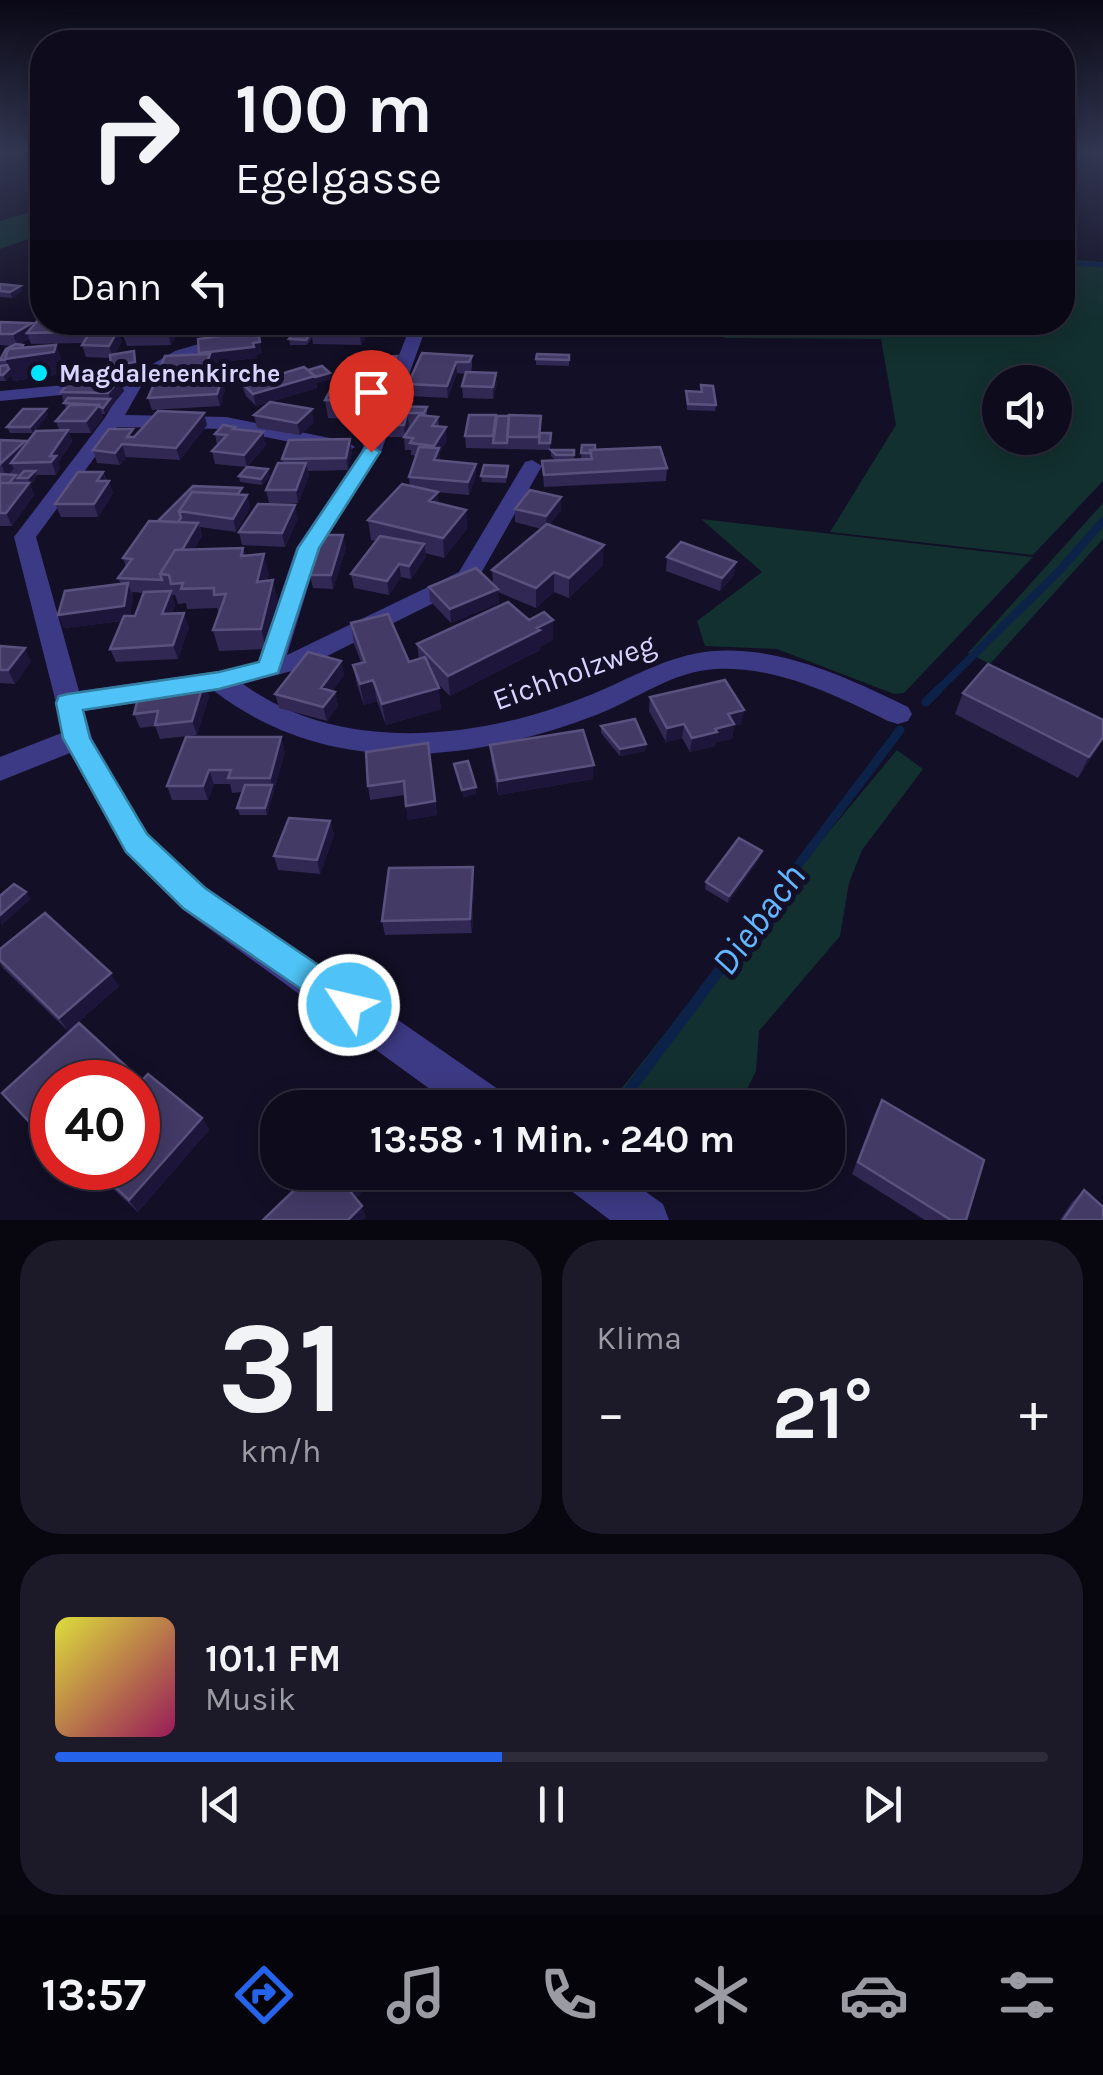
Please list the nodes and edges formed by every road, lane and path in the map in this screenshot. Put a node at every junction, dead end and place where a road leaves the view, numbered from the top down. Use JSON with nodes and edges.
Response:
{"nodes":[{"id":1,"x":206,"y":335,"type":"edge"},
{"id":2,"x":246,"y":335,"type":"edge"},
{"id":3,"x":415,"y":335,"type":"edge"},
{"id":4,"x":180,"y":354,"type":"junction"},
{"id":5,"x":136,"y":382,"type":"junction"},
{"id":6,"x":2,"y":398,"type":"edge"},
{"id":7,"x":112,"y":420,"type":"junction"},
{"id":8,"x":371,"y":452,"type":"junction"},
{"id":9,"x":532,"y":466,"type":"dead end"},
{"id":10,"x":0,"y":536,"type":"edge"},
{"id":11,"x":25,"y":538,"type":"junction"},
{"id":12,"x":269,"y":668,"type":"junction"},
{"id":13,"x":219,"y":681,"type":"junction"},
{"id":14,"x":68,"y":703,"type":"junction"},
{"id":15,"x":898,"y":714,"type":"dead end"},
{"id":16,"x":76,"y":738,"type":"junction"},
{"id":17,"x":0,"y":769,"type":"edge"},
{"id":18,"x":466,"y":1090,"type":"edge"},
{"id":19,"x":606,"y":1190,"type":"edge"},
{"id":20,"x":647,"y":1220,"type":"edge"}],
"edges":[{"from":1,"to":4,"type":"street"},
{"from":2,"to":4,"type":"street"},
{"from":3,"to":8,"type":"street"},
{"from":4,"to":5,"type":"street"},
{"from":5,"to":6,"type":"street"},
{"from":5,"to":7,"type":"street"},
{"from":7,"to":8,"type":"street"},
{"from":7,"to":11,"type":"street"},
{"from":8,"to":12,"type":"street"},
{"from":9,"to":12,"type":"street"},
{"from":10,"to":11,"type":"street"},
{"from":11,"to":14,"type":"street"},
{"from":12,"to":13,"type":"street"},
{"from":13,"to":14,"type":"street"},
{"from":13,"to":15,"type":"street","name":"Eichholzweg"},
{"from":14,"to":16,"type":"street"},
{"from":16,"to":17,"type":"street"},
{"from":16,"to":18,"type":"street"},
{"from":19,"to":20,"type":"street"}]}
